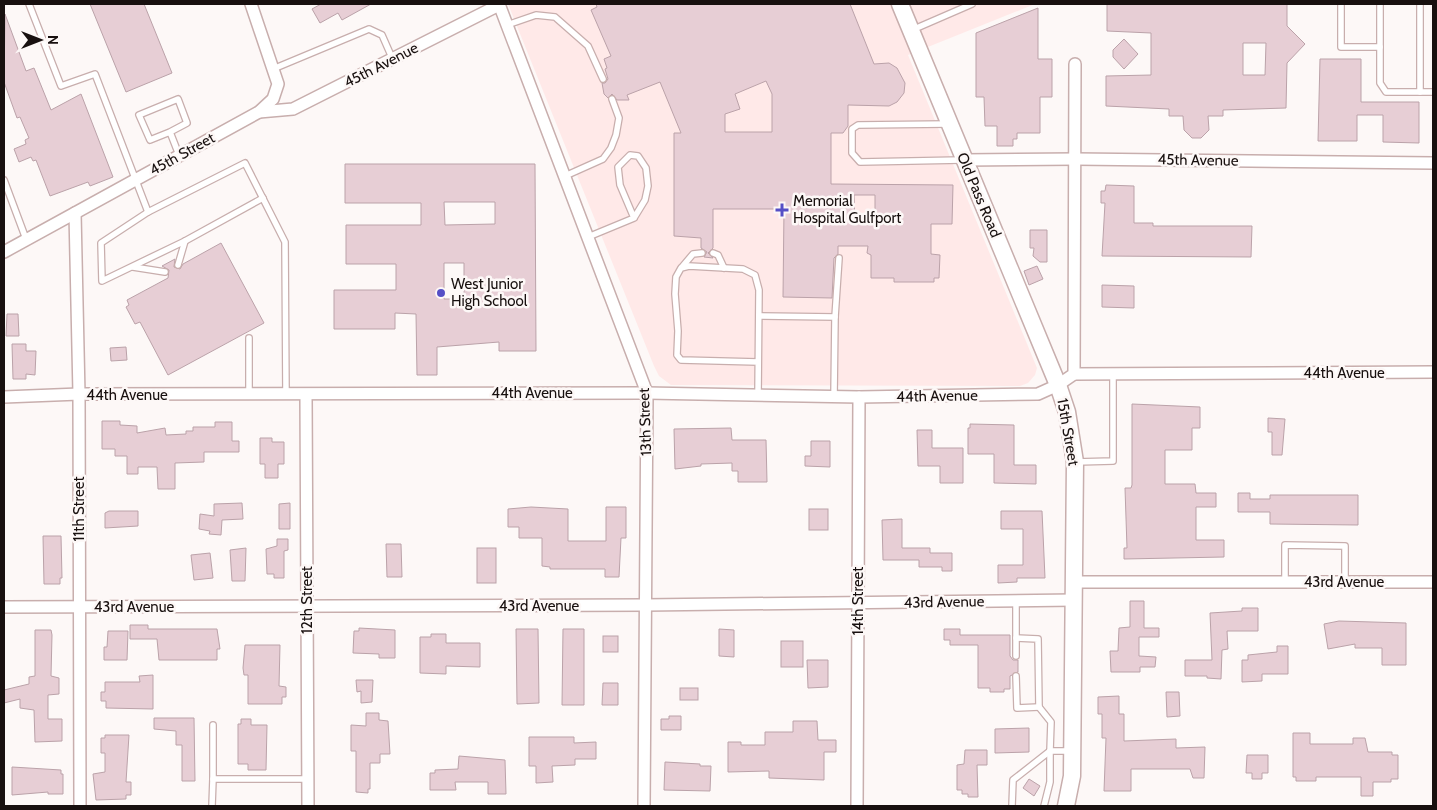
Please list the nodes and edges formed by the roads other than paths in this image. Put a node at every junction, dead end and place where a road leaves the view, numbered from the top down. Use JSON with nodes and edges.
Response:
{"nodes":[{"id":1,"x":29,"y":4,"type":"edge"},
{"id":2,"x":251,"y":4,"type":"edge"},
{"id":3,"x":499,"y":4,"type":"edge"},
{"id":4,"x":900,"y":4,"type":"edge"},
{"id":5,"x":969,"y":4,"type":"edge"},
{"id":6,"x":1341,"y":4,"type":"edge"},
{"id":7,"x":1380,"y":4,"type":"edge"},
{"id":8,"x":1420,"y":4,"type":"edge"},
{"id":9,"x":507,"y":25,"type":"junction"},
{"id":10,"x":911,"y":30,"type":"junction"},
{"id":11,"x":1380,"y":47,"type":"junction"},
{"id":12,"x":393,"y":60,"type":"junction"},
{"id":13,"x":1075,"y":64,"type":"dead end"},
{"id":14,"x":273,"y":69,"type":"junction"},
{"id":15,"x":602,"y":79,"type":"dead end"},
{"id":16,"x":1420,"y":92,"type":"junction"},
{"id":17,"x":1433,"y":92,"type":"edge"},
{"id":18,"x":612,"y":100,"type":"dead end"},
{"id":19,"x":259,"y":112,"type":"junction"},
{"id":20,"x":950,"y":124,"type":"junction"},
{"id":21,"x":170,"y":132,"type":"junction"},
{"id":22,"x":179,"y":156,"type":"junction"},
{"id":23,"x":1076,"y":159,"type":"junction"},
{"id":24,"x":964,"y":160,"type":"junction"},
{"id":25,"x":1433,"y":162,"type":"edge"},
{"id":26,"x":565,"y":176,"type":"junction"},
{"id":27,"x":4,"y":180,"type":"edge"},
{"id":28,"x":135,"y":180,"type":"junction"},
{"id":29,"x":263,"y":198,"type":"junction"},
{"id":30,"x":148,"y":212,"type":"junction"},
{"id":31,"x":75,"y":213,"type":"junction"},
{"id":32,"x":634,"y":218,"type":"junction"},
{"id":33,"x":588,"y":237,"type":"junction"},
{"id":34,"x":26,"y":239,"type":"junction"},
{"id":35,"x":185,"y":241,"type":"junction"},
{"id":36,"x":4,"y":252,"type":"edge"},
{"id":37,"x":702,"y":253,"type":"dead end"},
{"id":38,"x":713,"y":253,"type":"dead end"},
{"id":39,"x":839,"y":258,"type":"dead end"},
{"id":40,"x":178,"y":265,"type":"dead end"},
{"id":41,"x":133,"y":267,"type":"junction"},
{"id":42,"x":682,"y":268,"type":"junction"},
{"id":43,"x":724,"y":268,"type":"junction"},
{"id":44,"x":165,"y":272,"type":"dead end"},
{"id":45,"x":759,"y":316,"type":"junction"},
{"id":46,"x":835,"y":317,"type":"junction"},
{"id":47,"x":249,"y":338,"type":"dead end"},
{"id":48,"x":758,"y":362,"type":"junction"},
{"id":49,"x":1433,"y":372,"type":"edge"},
{"id":50,"x":1113,"y":373,"type":"junction"},
{"id":51,"x":1074,"y":374,"type":"junction"},
{"id":52,"x":1058,"y":386,"type":"junction"},
{"id":53,"x":647,"y":393,"type":"junction"},
{"id":54,"x":79,"y":394,"type":"junction"},
{"id":55,"x":250,"y":395,"type":"junction"},
{"id":56,"x":286,"y":395,"type":"junction"},
{"id":57,"x":306,"y":395,"type":"junction"},
{"id":58,"x":758,"y":395,"type":"junction"},
{"id":59,"x":834,"y":396,"type":"junction"},
{"id":60,"x":859,"y":396,"type":"junction"},
{"id":61,"x":4,"y":397,"type":"edge"},
{"id":62,"x":1075,"y":462,"type":"junction"},
{"id":63,"x":1075,"y":582,"type":"junction"},
{"id":64,"x":1285,"y":582,"type":"junction"},
{"id":65,"x":1345,"y":582,"type":"junction"},
{"id":66,"x":1433,"y":582,"type":"edge"},
{"id":67,"x":1075,"y":600,"type":"junction"},
{"id":68,"x":1016,"y":601,"type":"junction"},
{"id":69,"x":858,"y":603,"type":"junction"},
{"id":70,"x":646,"y":605,"type":"junction"},
{"id":71,"x":4,"y":607,"type":"edge"},
{"id":72,"x":78,"y":607,"type":"junction"},
{"id":73,"x":306,"y":607,"type":"junction"},
{"id":74,"x":1016,"y":638,"type":"junction"},
{"id":75,"x":1016,"y":656,"type":"dead end"},
{"id":76,"x":1016,"y":676,"type":"dead end"},
{"id":77,"x":1039,"y":708,"type":"junction"},
{"id":78,"x":213,"y":725,"type":"dead end"},
{"id":79,"x":1050,"y":751,"type":"junction"},
{"id":80,"x":1073,"y":751,"type":"junction"},
{"id":81,"x":213,"y":779,"type":"junction"},
{"id":82,"x":308,"y":779,"type":"junction"},
{"id":83,"x":80,"y":806,"type":"edge"},
{"id":84,"x":212,"y":806,"type":"edge"},
{"id":85,"x":308,"y":806,"type":"edge"},
{"id":86,"x":644,"y":806,"type":"edge"},
{"id":87,"x":857,"y":806,"type":"edge"},
{"id":88,"x":1012,"y":806,"type":"edge"},
{"id":89,"x":1044,"y":806,"type":"edge"},
{"id":90,"x":1066,"y":806,"type":"edge"}],
"edges":[{"from":1,"to":28,"type":"lane"},
{"from":2,"to":14,"type":"street"},
{"from":3,"to":9,"type":"street","name":"13th Street"},
{"from":3,"to":12,"type":"street","name":"45th Avenue"},
{"from":4,"to":10,"type":"main road","name":"Old Pass Road"},
{"from":5,"to":10,"type":"lane"},
{"from":6,"to":11,"type":"lane"},
{"from":7,"to":11,"type":"lane"},
{"from":8,"to":16,"type":"lane"},
{"from":9,"to":15,"type":"lane"},
{"from":9,"to":26,"type":"street","name":"13th Street"},
{"from":10,"to":20,"type":"main road","name":"Old Pass Road"},
{"from":11,"to":16,"type":"lane"},
{"from":12,"to":14,"type":"lane"},
{"from":12,"to":19,"type":"street","name":"45th Avenue"},
{"from":13,"to":23,"type":"street"},
{"from":14,"to":19,"type":"street","name":"45th Street"},
{"from":16,"to":17,"type":"lane"},
{"from":18,"to":26,"type":"lane"},
{"from":19,"to":22,"type":"street","name":"45th Street"},
{"from":20,"to":24,"type":"main road","name":"Old Pass Road"},
{"from":20,"to":24,"type":"lane"},
{"from":21,"to":21,"type":"lane"},
{"from":21,"to":22,"type":"lane"},
{"from":22,"to":28,"type":"street","name":"45th Street"},
{"from":23,"to":24,"type":"street","name":"45th Avenue"},
{"from":23,"to":25,"type":"street","name":"45th Avenue"},
{"from":23,"to":51,"type":"street"},
{"from":24,"to":52,"type":"main road","name":"Old Pass Road"},
{"from":26,"to":33,"type":"street","name":"13th Street"},
{"from":27,"to":34,"type":"lane"},
{"from":28,"to":30,"type":"lane"},
{"from":28,"to":31,"type":"street","name":"45th Street"},
{"from":29,"to":30,"type":"lane"},
{"from":29,"to":35,"type":"lane"},
{"from":29,"to":56,"type":"lane"},
{"from":30,"to":41,"type":"lane"},
{"from":31,"to":34,"type":"street"},
{"from":31,"to":54,"type":"street","name":"11th Street"},
{"from":32,"to":32,"type":"lane"},
{"from":32,"to":33,"type":"lane"},
{"from":33,"to":53,"type":"street","name":"13th Street"},
{"from":34,"to":36,"type":"street"},
{"from":35,"to":40,"type":"lane"},
{"from":35,"to":41,"type":"lane"},
{"from":37,"to":42,"type":"lane"},
{"from":38,"to":43,"type":"lane"},
{"from":39,"to":46,"type":"lane"},
{"from":41,"to":44,"type":"lane"},
{"from":42,"to":43,"type":"lane"},
{"from":42,"to":48,"type":"lane"},
{"from":43,"to":45,"type":"lane"},
{"from":45,"to":46,"type":"lane"},
{"from":45,"to":48,"type":"lane"},
{"from":46,"to":59,"type":"lane"},
{"from":47,"to":55,"type":"lane"},
{"from":48,"to":58,"type":"lane"},
{"from":49,"to":50,"type":"street","name":"44th Avenue"},
{"from":50,"to":51,"type":"street","name":"44th Avenue"},
{"from":50,"to":62,"type":"lane"},
{"from":51,"to":52,"type":"street","name":"15th Street"},
{"from":52,"to":60,"type":"street","name":"44th Avenue"},
{"from":52,"to":62,"type":"main road","name":"15th Street"},
{"from":53,"to":57,"type":"street","name":"44th Avenue"},
{"from":53,"to":58,"type":"street","name":"44th Avenue"},
{"from":53,"to":70,"type":"street","name":"13th Street"},
{"from":54,"to":55,"type":"street","name":"44th Avenue"},
{"from":54,"to":61,"type":"street","name":"44th Avenue"},
{"from":54,"to":72,"type":"street","name":"11th Street"},
{"from":55,"to":56,"type":"street","name":"44th Avenue"},
{"from":56,"to":57,"type":"street","name":"44th Avenue"},
{"from":57,"to":73,"type":"street","name":"12th Street"},
{"from":58,"to":59,"type":"street","name":"44th Avenue"},
{"from":59,"to":60,"type":"street","name":"44th Avenue"},
{"from":60,"to":69,"type":"street","name":"14th Street"},
{"from":62,"to":63,"type":"main road","name":"15th Street"},
{"from":63,"to":64,"type":"street","name":"43rd Avenue"},
{"from":63,"to":67,"type":"main road","name":"15th Street"},
{"from":64,"to":65,"type":"street","name":"43rd Avenue"},
{"from":64,"to":65,"type":"lane"},
{"from":65,"to":66,"type":"street","name":"43rd Avenue"},
{"from":67,"to":68,"type":"street","name":"43rd Avenue"},
{"from":67,"to":80,"type":"main road","name":"15th Street"},
{"from":68,"to":69,"type":"street","name":"43rd Avenue"},
{"from":68,"to":74,"type":"lane"},
{"from":69,"to":70,"type":"street","name":"43rd Avenue"},
{"from":69,"to":87,"type":"street","name":"14th Street"},
{"from":70,"to":73,"type":"street","name":"43rd Avenue"},
{"from":70,"to":86,"type":"street","name":"13th Street"},
{"from":71,"to":72,"type":"street","name":"43rd Avenue"},
{"from":72,"to":73,"type":"street","name":"43rd Avenue"},
{"from":72,"to":83,"type":"street","name":"11th Street"},
{"from":73,"to":82,"type":"street","name":"12th Street"},
{"from":74,"to":75,"type":"lane"},
{"from":74,"to":77,"type":"lane"},
{"from":76,"to":77,"type":"lane"},
{"from":77,"to":79,"type":"lane"},
{"from":78,"to":81,"type":"lane"},
{"from":79,"to":80,"type":"lane"},
{"from":79,"to":88,"type":"lane"},
{"from":79,"to":89,"type":"lane"},
{"from":80,"to":90,"type":"main road","name":"15th Street"},
{"from":81,"to":82,"type":"lane"},
{"from":81,"to":84,"type":"lane"},
{"from":82,"to":85,"type":"street","name":"12th Street"}]}
